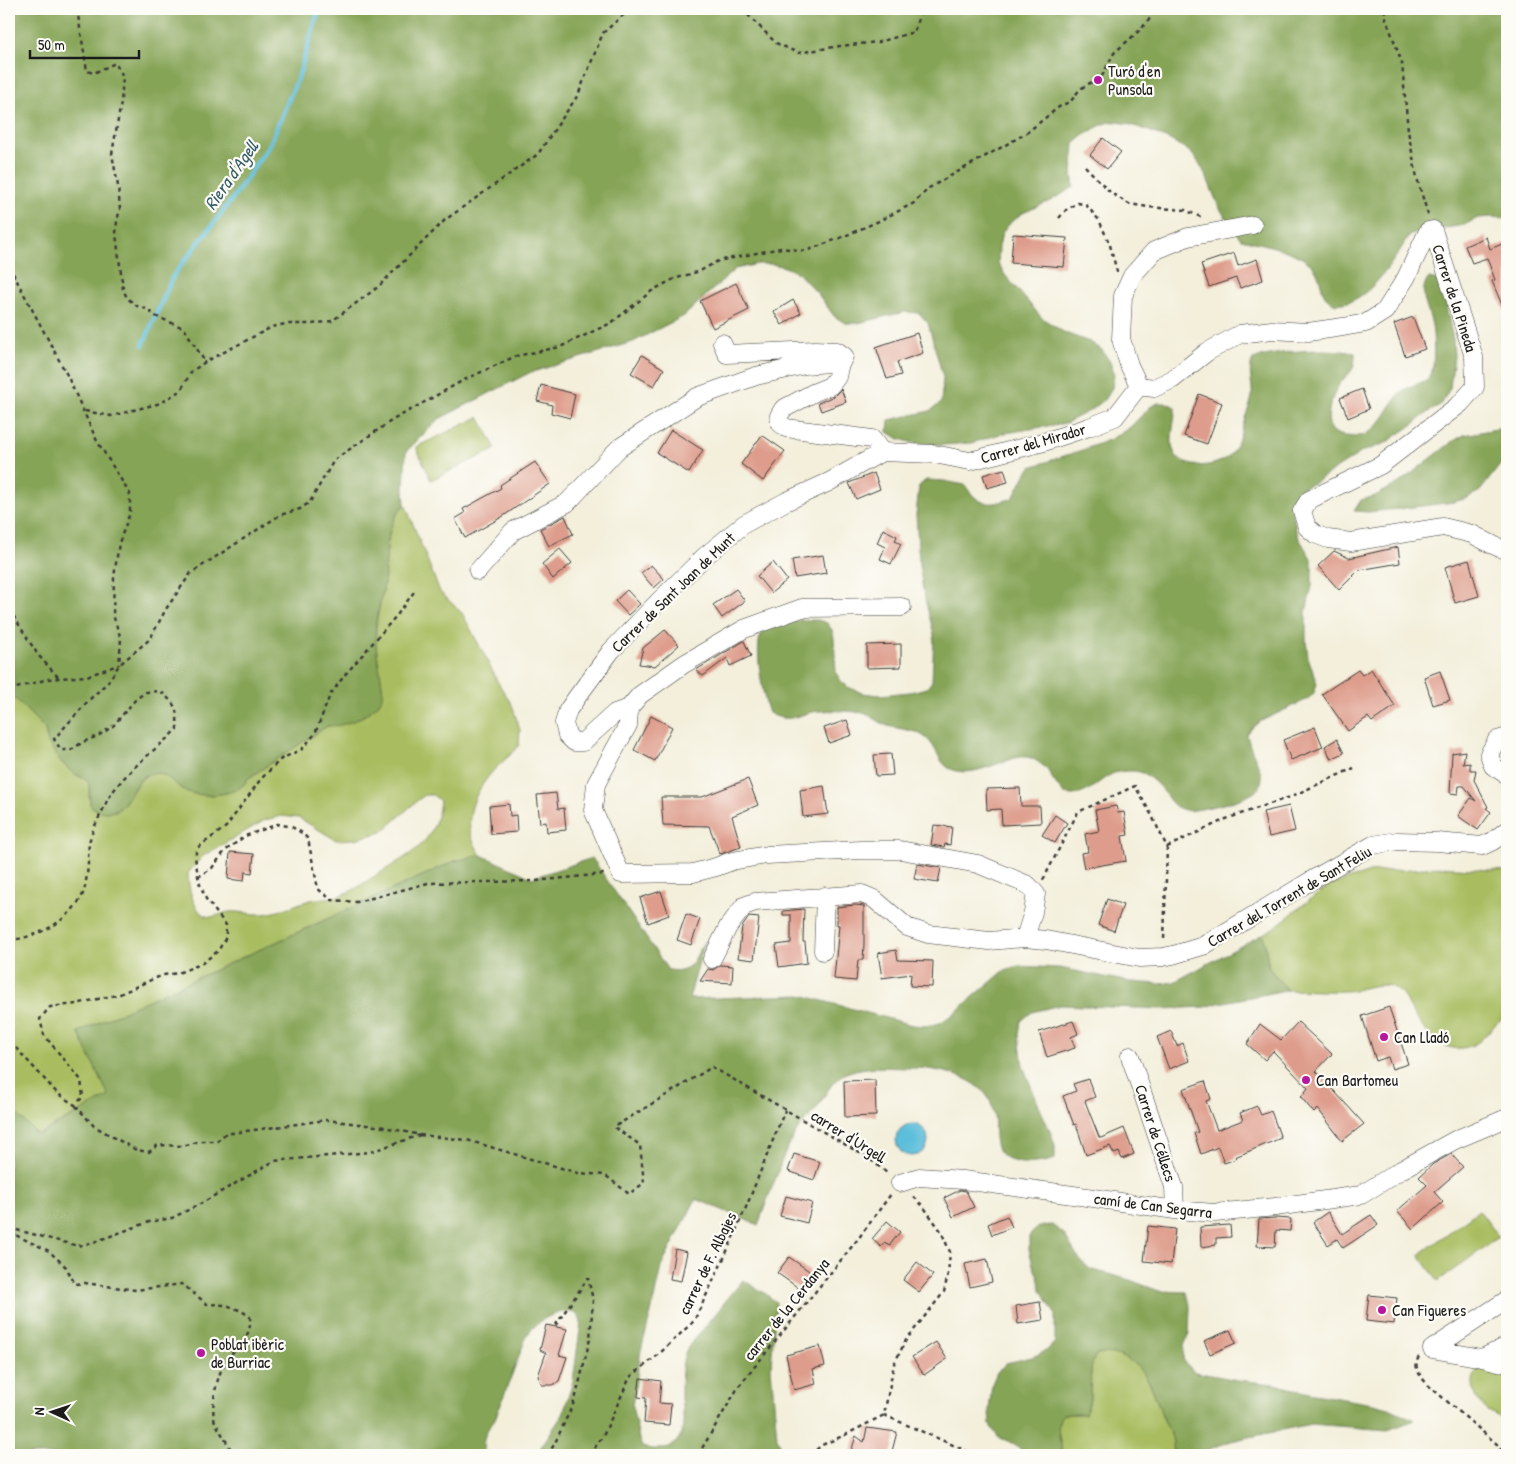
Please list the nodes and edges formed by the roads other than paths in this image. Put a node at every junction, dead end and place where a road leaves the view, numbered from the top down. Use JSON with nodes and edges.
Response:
{"nodes":[{"id":1,"x":1253,"y":224,"type":"dead end"},
{"id":2,"x":722,"y":343,"type":"dead end"},
{"id":3,"x":839,"y":367,"type":"junction"},
{"id":4,"x":1139,"y":386,"type":"junction"},
{"id":5,"x":882,"y":452,"type":"junction"},
{"id":6,"x":1507,"y":551,"type":"edge"},
{"id":7,"x":478,"y":571,"type":"dead end"},
{"id":8,"x":902,"y":607,"type":"dead end"},
{"id":9,"x":629,"y":708,"type":"junction"},
{"id":10,"x":1507,"y":737,"type":"edge"},
{"id":11,"x":1507,"y":775,"type":"edge"},
{"id":12,"x":1507,"y":830,"type":"edge"},
{"id":13,"x":1500,"y":842,"type":"edge"},
{"id":14,"x":825,"y":896,"type":"junction"},
{"id":15,"x":1025,"y":938,"type":"junction"},
{"id":16,"x":824,"y":951,"type":"dead end"},
{"id":17,"x":712,"y":959,"type":"dead end"},
{"id":18,"x":1130,"y":1056,"type":"dead end"},
{"id":19,"x":1507,"y":1118,"type":"edge"},
{"id":20,"x":900,"y":1183,"type":"road end"},
{"id":21,"x":1175,"y":1210,"type":"junction"},
{"id":22,"x":1507,"y":1300,"type":"edge"},
{"id":23,"x":1507,"y":1346,"type":"edge"},
{"id":24,"x":1482,"y":1358,"type":"junction"},
{"id":25,"x":1507,"y":1364,"type":"edge"}],
"edges":[{"from":1,"to":4,"type":"street"},
{"from":2,"to":3,"type":"street"},
{"from":3,"to":5,"type":"street"},
{"from":3,"to":7,"type":"street"},
{"from":4,"to":5,"type":"street","name":"Carrer del Mirador"},
{"from":4,"to":6,"type":"street","name":"Carrer de la Pineda"},
{"from":5,"to":9,"type":"street","name":"Carrer de Sant Joan de Munt"},
{"from":8,"to":9,"type":"street"},
{"from":9,"to":15,"type":"street"},
{"from":10,"to":11,"type":"street"},
{"from":12,"to":13,"type":"street"},
{"from":13,"to":15,"type":"street","name":"Carrer del Torrent de Sant Feliu"},
{"from":14,"to":15,"type":"street","name":"Carrer del Torrent de Sant Feliu"},
{"from":14,"to":16,"type":"street"},
{"from":14,"to":17,"type":"street","name":"Carrer del Torrent de Sant Feliu"},
{"from":18,"to":21,"type":"street","name":"Carrer de Céllecs"},
{"from":19,"to":21,"type":"street","name":"camí de Can Segarra"},
{"from":20,"to":21,"type":"street","name":"camí de Can Segarra"},
{"from":22,"to":24,"type":"street"},
{"from":23,"to":24,"type":"street"},
{"from":24,"to":25,"type":"street"}]}
